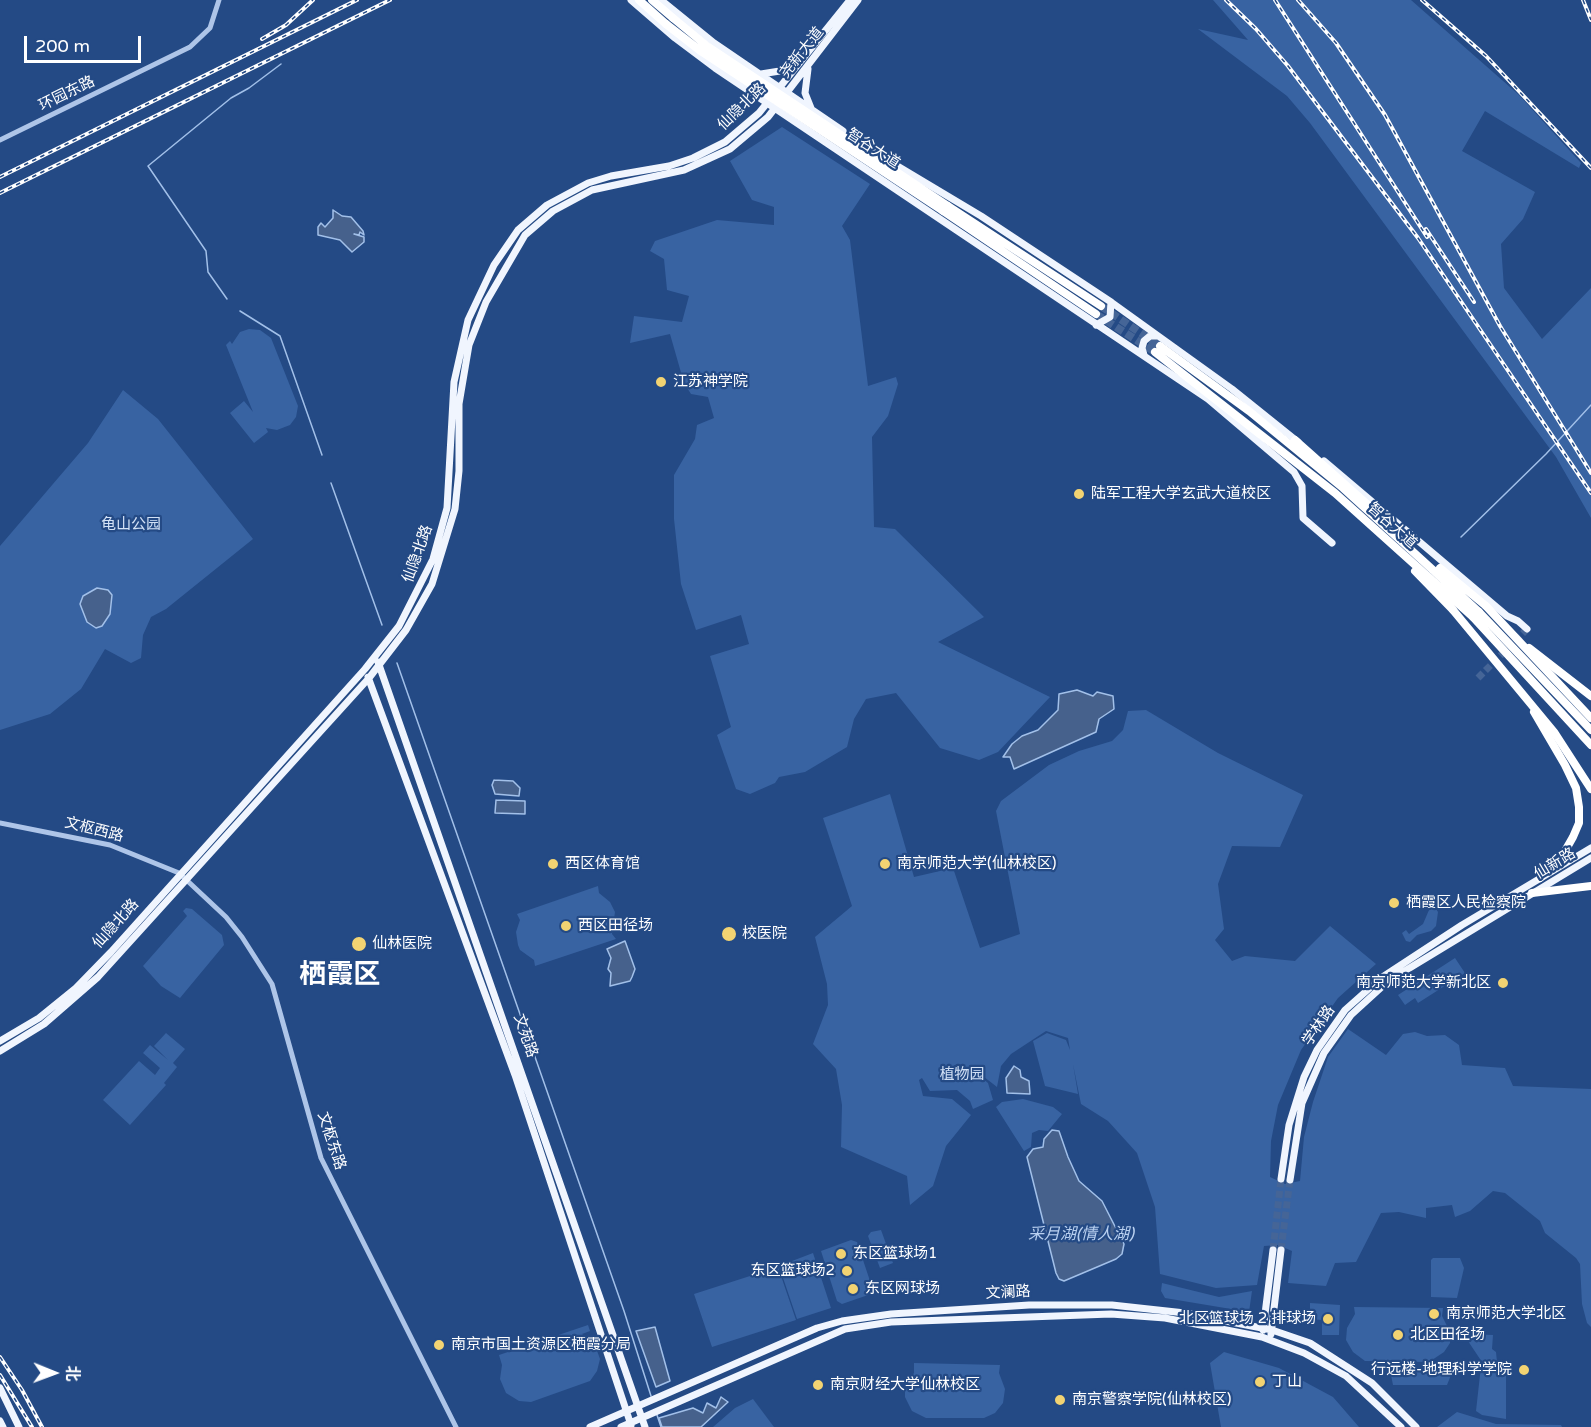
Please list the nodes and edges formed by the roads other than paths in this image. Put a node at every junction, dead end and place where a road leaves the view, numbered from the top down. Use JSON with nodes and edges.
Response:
{"nodes":[{"id":1,"x":219,"y":0,"type":"edge"},
{"id":2,"x":631,"y":0,"type":"edge"},
{"id":3,"x":639,"y":0,"type":"edge"},
{"id":4,"x":652,"y":0,"type":"edge"},
{"id":5,"x":661,"y":0,"type":"edge"},
{"id":6,"x":850,"y":0,"type":"edge"},
{"id":7,"x":858,"y":0,"type":"edge"},
{"id":8,"x":670,"y":21,"type":"junction"},
{"id":9,"x":803,"y":60,"type":"junction"},
{"id":10,"x":809,"y":67,"type":"junction"},
{"id":11,"x":760,"y":74,"type":"junction"},
{"id":12,"x":781,"y":87,"type":"junction"},
{"id":13,"x":788,"y":92,"type":"junction"},
{"id":14,"x":767,"y":104,"type":"junction"},
{"id":15,"x":775,"y":108,"type":"junction"},
{"id":16,"x":812,"y":110,"type":"junction"},
{"id":17,"x":0,"y":140,"type":"edge"},
{"id":18,"x":1111,"y":302,"type":"junction"},
{"id":19,"x":1098,"y":310,"type":"tunnel mouth"},
{"id":20,"x":1096,"y":325,"type":"junction"},
{"id":21,"x":1156,"y":348,"type":"junction"},
{"id":22,"x":1208,"y":399,"type":"junction"},
{"id":23,"x":1295,"y":440,"type":"junction"},
{"id":24,"x":1374,"y":528,"type":"junction"},
{"id":25,"x":1398,"y":537,"type":"junction"},
{"id":26,"x":1332,"y":543,"type":"dead end"},
{"id":27,"x":1479,"y":612,"type":"junction"},
{"id":28,"x":1527,"y":629,"type":"dead end"},
{"id":29,"x":1521,"y":641,"type":"junction"},
{"id":30,"x":376,"y":656,"type":"junction"},
{"id":31,"x":380,"y":664,"type":"junction"},
{"id":32,"x":365,"y":669,"type":"junction"},
{"id":33,"x":369,"y":678,"type":"junction"},
{"id":34,"x":1522,"y":691,"type":"junction"},
{"id":35,"x":1591,"y":696,"type":"edge"},
{"id":36,"x":1591,"y":718,"type":"edge"},
{"id":37,"x":1591,"y":730,"type":"edge"},
{"id":38,"x":1591,"y":745,"type":"edge"},
{"id":39,"x":1591,"y":789,"type":"edge"},
{"id":40,"x":0,"y":822,"type":"edge"},
{"id":41,"x":1591,"y":848,"type":"edge"},
{"id":42,"x":446,"y":854,"type":"junction"},
{"id":43,"x":435,"y":857,"type":"junction"},
{"id":44,"x":1591,"y":858,"type":"edge"},
{"id":45,"x":179,"y":873,"type":"junction"},
{"id":46,"x":1540,"y":878,"type":"junction"},
{"id":47,"x":185,"y":879,"type":"junction"},
{"id":48,"x":1591,"y":886,"type":"edge"},
{"id":49,"x":1532,"y":893,"type":"junction"},
{"id":50,"x":0,"y":1041,"type":"edge"},
{"id":51,"x":0,"y":1051,"type":"edge"},
{"id":52,"x":1281,"y":1179,"type":"tunnel mouth"},
{"id":53,"x":1290,"y":1180,"type":"tunnel mouth"},
{"id":54,"x":1263,"y":1329,"type":"junction"},
{"id":55,"x":1272,"y":1330,"type":"junction"},
{"id":56,"x":1265,"y":1338,"type":"junction"},
{"id":57,"x":0,"y":1388,"type":"edge"},
{"id":58,"x":638,"y":1405,"type":"junction"},
{"id":59,"x":627,"y":1410,"type":"junction"},
{"id":60,"x":642,"y":1418,"type":"junction"},
{"id":61,"x":0,"y":1421,"type":"edge"},
{"id":62,"x":631,"y":1425,"type":"edge"},
{"id":63,"x":3,"y":1427,"type":"edge"},
{"id":64,"x":19,"y":1427,"type":"edge"},
{"id":65,"x":456,"y":1427,"type":"edge"},
{"id":66,"x":590,"y":1427,"type":"edge"},
{"id":67,"x":621,"y":1427,"type":"edge"},
{"id":68,"x":645,"y":1427,"type":"edge"},
{"id":69,"x":1401,"y":1427,"type":"edge"},
{"id":70,"x":1416,"y":1427,"type":"edge"}],
"edges":[{"from":1,"to":17,"type":"street","name":"环园东路"},
{"from":2,"to":14,"type":"main road"},
{"from":3,"to":8,"type":"highway","name":"智谷大道"},
{"from":4,"to":8,"type":"highway","name":"智谷大道"},
{"from":5,"to":11,"type":"main road"},
{"from":6,"to":9,"type":"main road","name":"尧新大道"},
{"from":7,"to":10,"type":"main road","name":"尧新大道"},
{"from":8,"to":19,"type":"highway","name":"智谷大道","bridge":true},
{"from":9,"to":11,"type":"main road"},
{"from":9,"to":12,"type":"main road","name":"尧新大道"},
{"from":10,"to":13,"type":"main road","name":"尧新大道"},
{"from":10,"to":16,"type":"main road"},
{"from":11,"to":12,"type":"main road"},
{"from":12,"to":13,"type":"main road"},
{"from":12,"to":14,"type":"main road","name":"仙隐北路"},
{"from":13,"to":15,"type":"main road","name":"尧新大道"},
{"from":13,"to":16,"type":"main road"},
{"from":14,"to":15,"type":"main road"},
{"from":14,"to":30,"type":"main road","name":"仙隐北路"},
{"from":15,"to":20,"type":"main road"},
{"from":15,"to":31,"type":"main road","name":"仙隐北路"},
{"from":16,"to":18,"type":"main road"},
{"from":18,"to":20,"type":"main road"},
{"from":18,"to":21,"type":"main road"},
{"from":20,"to":21,"type":"main road"},
{"from":21,"to":22,"type":"main road"},
{"from":21,"to":23,"type":"main road"},
{"from":21,"to":24,"type":"highway","name":"智谷大道"},
{"from":21,"to":25,"type":"highway","name":"智谷大道"},
{"from":22,"to":24,"type":"highway"},
{"from":22,"to":26,"type":"main road"},
{"from":23,"to":25,"type":"highway"},
{"from":23,"to":28,"type":"main road"},
{"from":24,"to":27,"type":"highway","name":"智谷大道"},
{"from":24,"to":34,"type":"highway","bridge":true},
{"from":25,"to":27,"type":"highway"},
{"from":27,"to":29,"type":"highway","bridge":true},
{"from":27,"to":37,"type":"highway","name":"智谷大道","bridge":true},
{"from":27,"to":38,"type":"highway","name":"智谷大道","bridge":true},
{"from":29,"to":35,"type":"highway","bridge":true},
{"from":29,"to":36,"type":"highway","bridge":true},
{"from":30,"to":31,"type":"main road","name":"文苑路"},
{"from":30,"to":32,"type":"main road","name":"仙隐北路"},
{"from":31,"to":33,"type":"main road","name":"仙隐北路"},
{"from":31,"to":42,"type":"main road","name":"文苑路"},
{"from":32,"to":33,"type":"main road","name":"文苑路"},
{"from":32,"to":45,"type":"main road","name":"仙隐北路"},
{"from":33,"to":43,"type":"main road","name":"文苑路"},
{"from":33,"to":47,"type":"main road","name":"仙隐北路"},
{"from":34,"to":39,"type":"highway","bridge":true},
{"from":34,"to":46,"type":"highway","bridge":true},
{"from":40,"to":45,"type":"street","name":"文枢西路"},
{"from":41,"to":46,"type":"main road","name":"仙新路"},
{"from":42,"to":43,"type":"street"},
{"from":42,"to":58,"type":"main road","name":"文苑路"},
{"from":43,"to":59,"type":"main road","name":"文苑路"},
{"from":44,"to":49,"type":"main road","name":"仙新路"},
{"from":45,"to":47,"type":"street","name":"文枢东路"},
{"from":45,"to":50,"type":"main road","name":"仙隐北路"},
{"from":46,"to":52,"type":"main road","name":"学林路"},
{"from":47,"to":51,"type":"main road","name":"仙隐北路"},
{"from":47,"to":65,"type":"street","name":"文枢东路"},
{"from":48,"to":49,"type":"highway"},
{"from":49,"to":53,"type":"main road","name":"学林路"},
{"from":54,"to":55,"type":"main road","name":"文澜路"},
{"from":54,"to":55,"type":"main road"},
{"from":54,"to":56,"type":"main road"},
{"from":54,"to":58,"type":"main road","name":"文澜路"},
{"from":55,"to":56,"type":"main road"},
{"from":55,"to":70,"type":"main road","name":"文澜路"},
{"from":56,"to":60,"type":"main road","name":"文澜路"},
{"from":56,"to":69,"type":"main road","name":"文澜路"},
{"from":57,"to":64,"type":"main road"},
{"from":58,"to":59,"type":"main road","name":"文澜路"},
{"from":58,"to":60,"type":"main road","name":"文苑路"},
{"from":59,"to":62,"type":"main road","name":"文苑路"},
{"from":59,"to":66,"type":"main road","name":"文澜路"},
{"from":60,"to":62,"type":"main road","name":"文澜路"},
{"from":60,"to":68,"type":"main road","name":"文苑路"},
{"from":61,"to":63,"type":"main road"},
{"from":62,"to":67,"type":"main road","name":"文澜路"}]}
